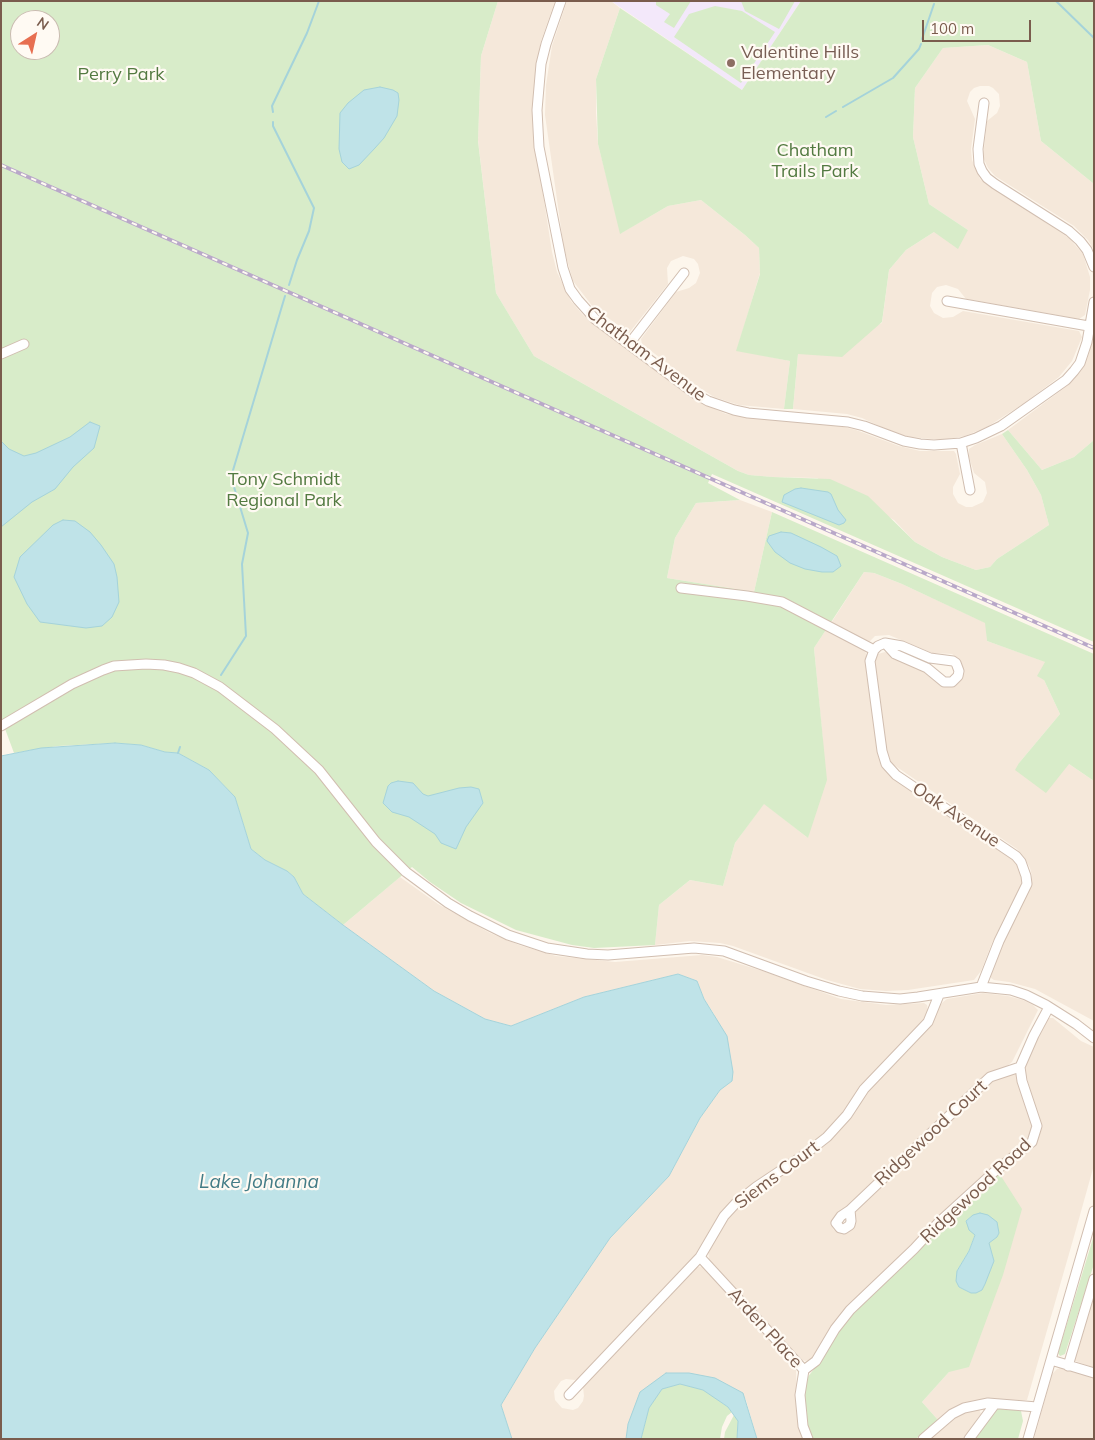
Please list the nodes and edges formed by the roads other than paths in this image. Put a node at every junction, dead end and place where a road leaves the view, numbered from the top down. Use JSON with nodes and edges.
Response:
{"nodes":[{"id":1,"x":561,"y":1,"type":"edge"},
{"id":2,"x":984,"y":103,"type":"dead end"},
{"id":3,"x":1094,"y":267,"type":"edge"},
{"id":4,"x":684,"y":273,"type":"dead end"},
{"id":5,"x":947,"y":301,"type":"dead end"},
{"id":6,"x":1094,"y":302,"type":"edge"},
{"id":7,"x":1092,"y":327,"type":"edge"},
{"id":8,"x":24,"y":344,"type":"dead end"},
{"id":9,"x":629,"y":344,"type":"junction"},
{"id":10,"x":1,"y":354,"type":"edge"},
{"id":11,"x":961,"y":442,"type":"junction"},
{"id":12,"x":970,"y":490,"type":"dead end"},
{"id":13,"x":680,"y":588,"type":"dead end"},
{"id":14,"x":885,"y":643,"type":"junction"},
{"id":15,"x":874,"y":650,"type":"junction"},
{"id":16,"x":3,"y":723,"type":"edge"},
{"id":17,"x":981,"y":987,"type":"junction"},
{"id":18,"x":939,"y":995,"type":"junction"},
{"id":19,"x":1049,"y":1007,"type":"junction"},
{"id":20,"x":1076,"y":1024,"type":"junction"},
{"id":21,"x":1094,"y":1030,"type":"edge"},
{"id":22,"x":1094,"y":1038,"type":"edge"},
{"id":23,"x":1020,"y":1067,"type":"junction"},
{"id":24,"x":850,"y":1210,"type":"dead end"},
{"id":25,"x":1094,"y":1211,"type":"edge"},
{"id":26,"x":700,"y":1257,"type":"junction"},
{"id":27,"x":1094,"y":1279,"type":"edge"},
{"id":28,"x":1051,"y":1360,"type":"junction"},
{"id":29,"x":1068,"y":1366,"type":"junction"},
{"id":30,"x":804,"y":1370,"type":"junction"},
{"id":31,"x":1094,"y":1373,"type":"edge"},
{"id":32,"x":569,"y":1395,"type":"dead end"},
{"id":33,"x":995,"y":1404,"type":"junction"},
{"id":34,"x":1037,"y":1407,"type":"junction"},
{"id":35,"x":808,"y":1439,"type":"edge"},
{"id":36,"x":923,"y":1439,"type":"edge"},
{"id":37,"x":969,"y":1439,"type":"edge"},
{"id":38,"x":1028,"y":1439,"type":"edge"}],
"edges":[{"from":1,"to":9,"type":"street","name":"Chatham Avenue"},
{"from":2,"to":3,"type":"street"},
{"from":4,"to":9,"type":"street"},
{"from":5,"to":7,"type":"street"},
{"from":6,"to":7,"type":"street","name":"Chatham Avenue"},
{"from":7,"to":11,"type":"street","name":"Chatham Avenue"},
{"from":8,"to":10,"type":"street"},
{"from":9,"to":11,"type":"street","name":"Chatham Avenue"},
{"from":11,"to":12,"type":"street"},
{"from":13,"to":15,"type":"street"},
{"from":14,"to":14,"type":"street"},
{"from":14,"to":15,"type":"street"},
{"from":15,"to":17,"type":"street","name":"Oak Avenue"},
{"from":16,"to":18,"type":"street"},
{"from":17,"to":18,"type":"street"},
{"from":17,"to":19,"type":"street"},
{"from":18,"to":26,"type":"street","name":"Siems Court"},
{"from":19,"to":20,"type":"street"},
{"from":19,"to":23,"type":"street"},
{"from":20,"to":21,"type":"street"},
{"from":20,"to":22,"type":"street"},
{"from":23,"to":24,"type":"street","name":"Ridgewood Court"},
{"from":23,"to":30,"type":"street","name":"Ridgewood Road"},
{"from":25,"to":28,"type":"street"},
{"from":26,"to":30,"type":"street","name":"Arden Place"},
{"from":26,"to":32,"type":"street","name":"Siems Court"},
{"from":27,"to":29,"type":"street"},
{"from":28,"to":29,"type":"street"},
{"from":28,"to":34,"type":"street"},
{"from":29,"to":31,"type":"street"},
{"from":30,"to":35,"type":"street","name":"Arden Place"},
{"from":33,"to":34,"type":"street"},
{"from":33,"to":36,"type":"street"},
{"from":33,"to":37,"type":"street"},
{"from":34,"to":38,"type":"street"}]}
